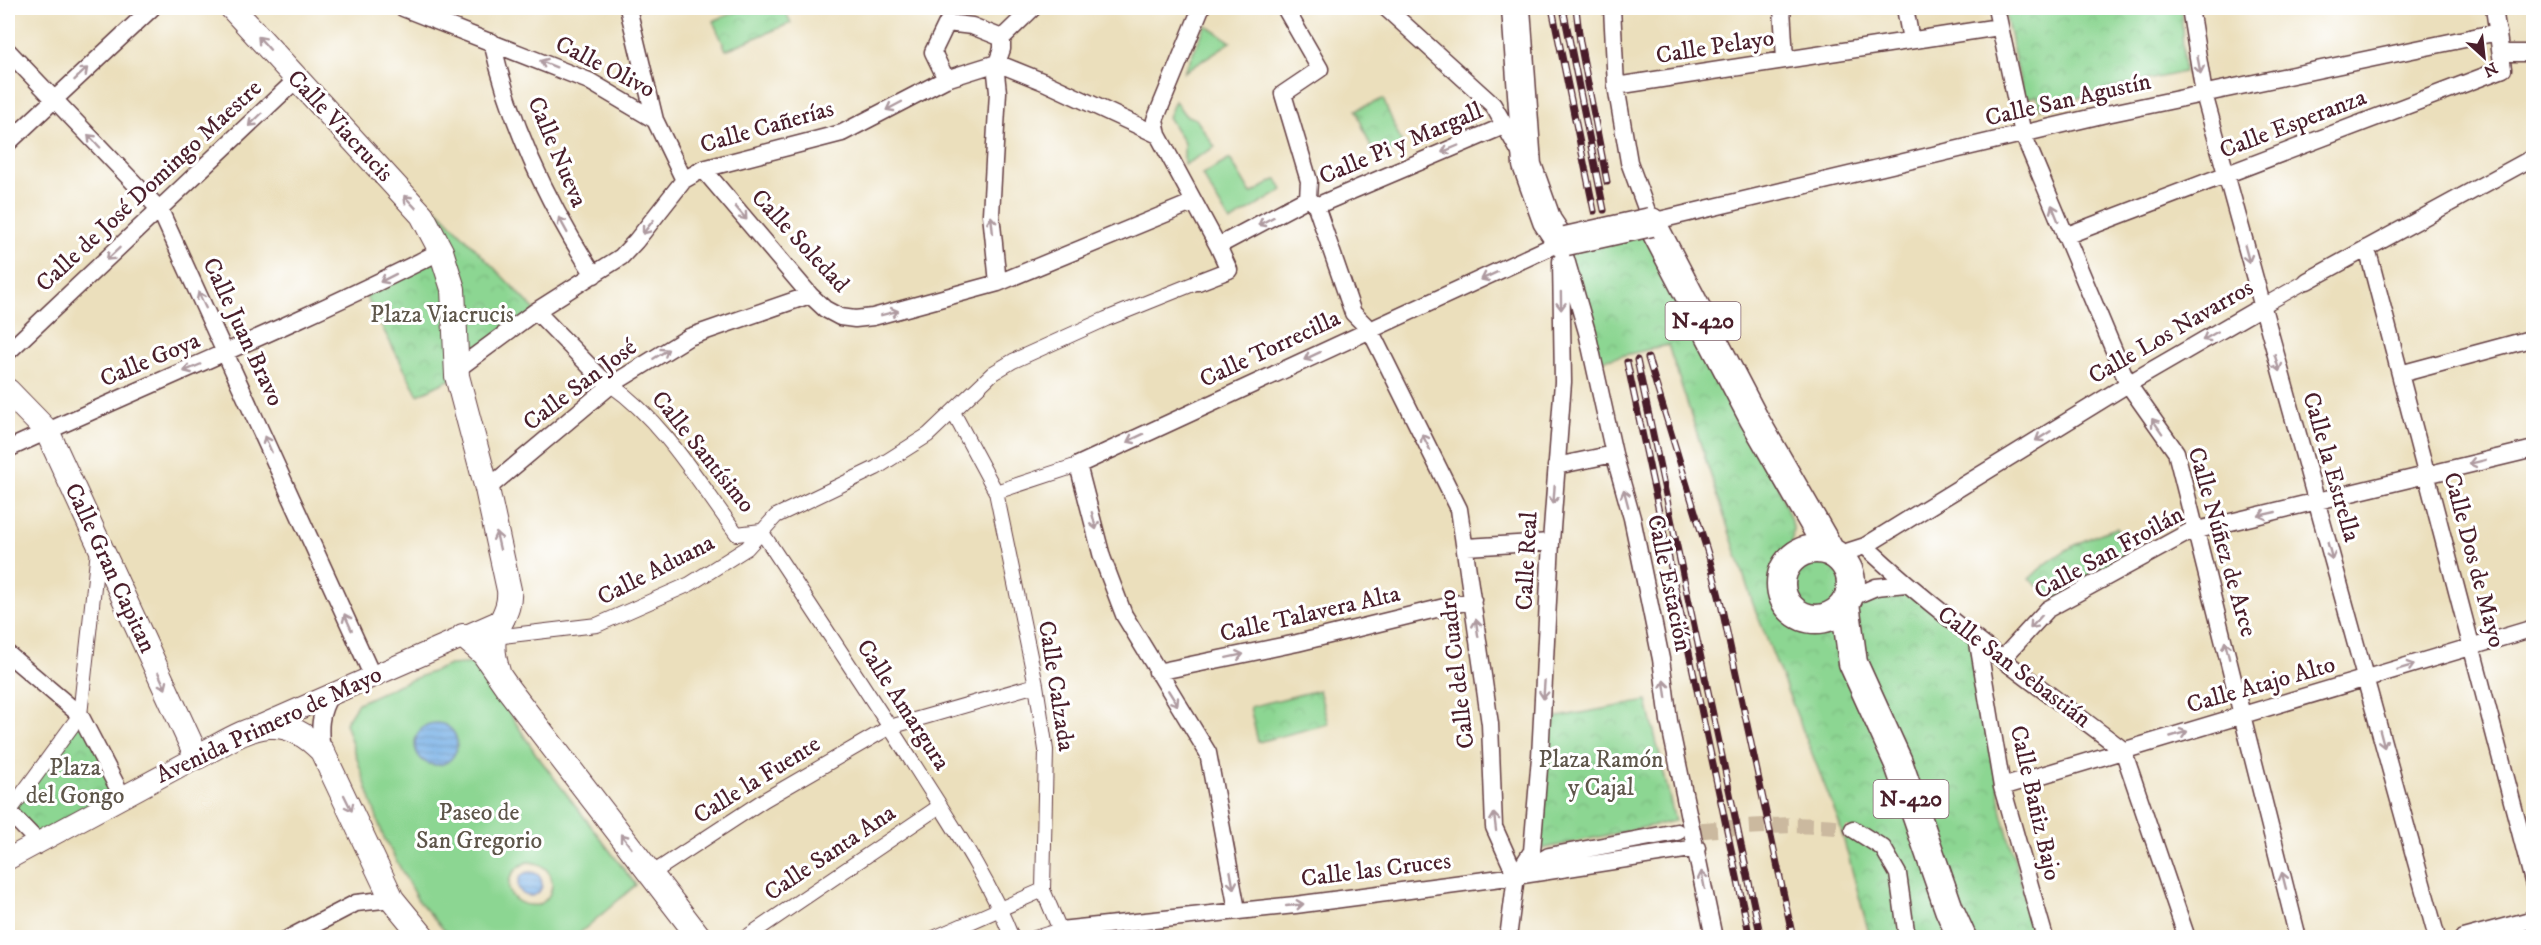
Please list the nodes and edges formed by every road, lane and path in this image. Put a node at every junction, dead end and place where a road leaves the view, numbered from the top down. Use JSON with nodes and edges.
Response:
{"nodes":[{"id":1,"x":152,"y":8,"type":"edge"},
{"id":2,"x":232,"y":8,"type":"edge"},
{"id":3,"x":403,"y":8,"type":"edge"},
{"id":4,"x":628,"y":8,"type":"edge"},
{"id":5,"x":1032,"y":8,"type":"edge"},
{"id":6,"x":1201,"y":8,"type":"edge"},
{"id":7,"x":1285,"y":8,"type":"edge"},
{"id":8,"x":1386,"y":8,"type":"edge"},
{"id":9,"x":1516,"y":8,"type":"edge"},
{"id":10,"x":1612,"y":8,"type":"edge"},
{"id":11,"x":1782,"y":8,"type":"edge"},
{"id":12,"x":1905,"y":8,"type":"edge"},
{"id":13,"x":1996,"y":8,"type":"edge"},
{"id":14,"x":2190,"y":8,"type":"edge"},
{"id":15,"x":2494,"y":8,"type":"edge"},
{"id":16,"x":944,"y":15,"type":"edge"},
{"id":17,"x":1999,"y":27,"type":"junction"},
{"id":18,"x":2498,"y":32,"type":"junction"},
{"id":19,"x":1002,"y":38,"type":"junction"},
{"id":20,"x":1911,"y":40,"type":"junction"},
{"id":21,"x":492,"y":42,"type":"junction"},
{"id":22,"x":8,"y":51,"type":"edge"},
{"id":23,"x":2501,"y":53,"type":"junction"},
{"id":24,"x":2534,"y":53,"type":"edge"},
{"id":25,"x":1785,"y":60,"type":"junction"},
{"id":26,"x":996,"y":64,"type":"junction"},
{"id":27,"x":946,"y":79,"type":"junction"},
{"id":28,"x":297,"y":80,"type":"junction"},
{"id":29,"x":1616,"y":86,"type":"junction"},
{"id":30,"x":2204,"y":94,"type":"junction"},
{"id":31,"x":1523,"y":96,"type":"junction"},
{"id":32,"x":54,"y":100,"type":"junction"},
{"id":33,"x":1493,"y":105,"type":"junction"},
{"id":34,"x":655,"y":120,"type":"junction"},
{"id":35,"x":1503,"y":126,"type":"junction"},
{"id":36,"x":2023,"y":134,"type":"junction"},
{"id":37,"x":1158,"y":135,"type":"junction"},
{"id":38,"x":8,"y":143,"type":"edge"},
{"id":39,"x":2534,"y":157,"type":"edge"},
{"id":40,"x":1527,"y":165,"type":"junction"},
{"id":41,"x":703,"y":169,"type":"junction"},
{"id":42,"x":2227,"y":174,"type":"junction"},
{"id":43,"x":684,"y":180,"type":"junction"},
{"id":44,"x":1194,"y":202,"type":"junction"},
{"id":45,"x":1312,"y":202,"type":"junction"},
{"id":46,"x":160,"y":210,"type":"junction"},
{"id":47,"x":1652,"y":222,"type":"junction"},
{"id":48,"x":2064,"y":236,"type":"junction"},
{"id":49,"x":1564,"y":242,"type":"junction"},
{"id":50,"x":1218,"y":246,"type":"junction"},
{"id":51,"x":2367,"y":248,"type":"junction"},
{"id":52,"x":441,"y":251,"type":"junction"},
{"id":53,"x":594,"y":275,"type":"junction"},
{"id":54,"x":2307,"y":281,"type":"joint"},
{"id":55,"x":1198,"y":282,"type":"joint"},
{"id":56,"x":998,"y":283,"type":"junction"},
{"id":57,"x":810,"y":295,"type":"junction"},
{"id":58,"x":2261,"y":307,"type":"junction"},
{"id":59,"x":536,"y":311,"type":"junction"},
{"id":60,"x":1370,"y":330,"type":"junction"},
{"id":61,"x":1587,"y":332,"type":"junction"},
{"id":62,"x":1562,"y":336,"type":"junction"},
{"id":63,"x":2534,"y":338,"type":"edge"},
{"id":64,"x":8,"y":352,"type":"edge"},
{"id":65,"x":227,"y":353,"type":"junction"},
{"id":66,"x":456,"y":370,"type":"junction"},
{"id":67,"x":2400,"y":374,"type":"junction"},
{"id":68,"x":2128,"y":384,"type":"junction"},
{"id":69,"x":611,"y":385,"type":"junction"},
{"id":70,"x":8,"y":391,"type":"edge"},
{"id":71,"x":953,"y":412,"type":"junction"},
{"id":72,"x":1754,"y":419,"type":"junction"},
{"id":73,"x":47,"y":431,"type":"junction"},
{"id":74,"x":8,"y":449,"type":"edge"},
{"id":75,"x":2534,"y":449,"type":"edge"},
{"id":76,"x":1614,"y":454,"type":"junction"},
{"id":77,"x":1078,"y":465,"type":"junction"},
{"id":78,"x":1556,"y":466,"type":"junction"},
{"id":79,"x":2427,"y":474,"type":"junction"},
{"id":80,"x":487,"y":489,"type":"junction"},
{"id":81,"x":996,"y":492,"type":"junction"},
{"id":82,"x":2316,"y":502,"type":"junction"},
{"id":83,"x":2197,"y":530,"type":"junction"},
{"id":84,"x":761,"y":531,"type":"junction"},
{"id":85,"x":1551,"y":542,"type":"junction"},
{"id":86,"x":98,"y":546,"type":"junction"},
{"id":87,"x":1865,"y":546,"type":"junction"},
{"id":88,"x":1466,"y":547,"type":"junction"},
{"id":89,"x":1834,"y":553,"type":"junction"},
{"id":90,"x":1791,"y":559,"type":"junction"},
{"id":91,"x":1906,"y":584,"type":"junction"},
{"id":92,"x":1473,"y":600,"type":"junction"},
{"id":93,"x":1847,"y":601,"type":"junction"},
{"id":94,"x":1805,"y":617,"type":"junction"},
{"id":95,"x":499,"y":628,"type":"junction"},
{"id":96,"x":2534,"y":628,"type":"edge"},
{"id":97,"x":463,"y":636,"type":"junction"},
{"id":98,"x":1978,"y":643,"type":"junction"},
{"id":99,"x":2472,"y":647,"type":"junction"},
{"id":100,"x":8,"y":654,"type":"edge"},
{"id":101,"x":2003,"y":658,"type":"junction"},
{"id":102,"x":1853,"y":663,"type":"junction"},
{"id":103,"x":498,"y":672,"type":"junction"},
{"id":104,"x":1157,"y":672,"type":"junction"},
{"id":105,"x":372,"y":675,"type":"junction"},
{"id":106,"x":2366,"y":679,"type":"junction"},
{"id":107,"x":1036,"y":685,"type":"junction"},
{"id":108,"x":331,"y":694,"type":"junction"},
{"id":109,"x":80,"y":715,"type":"junction"},
{"id":110,"x":2244,"y":716,"type":"junction"},
{"id":111,"x":262,"y":725,"type":"junction"},
{"id":112,"x":890,"y":727,"type":"junction"},
{"id":113,"x":2123,"y":750,"type":"junction"},
{"id":114,"x":322,"y":751,"type":"junction"},
{"id":115,"x":197,"y":757,"type":"junction"},
{"id":116,"x":2002,"y":787,"type":"junction"},
{"id":117,"x":122,"y":795,"type":"junction"},
{"id":118,"x":940,"y":806,"type":"junction"},
{"id":119,"x":8,"y":811,"type":"edge"},
{"id":120,"x":1853,"y":829,"type":"tunnel mouth"},
{"id":121,"x":1677,"y":832,"type":"tunnel mouth"},
{"id":122,"x":38,"y":842,"type":"junction"},
{"id":123,"x":1697,"y":848,"type":"junction"},
{"id":124,"x":8,"y":859,"type":"edge"},
{"id":125,"x":651,"y":874,"type":"junction"},
{"id":126,"x":1516,"y":876,"type":"junction"},
{"id":127,"x":2534,"y":885,"type":"edge"},
{"id":128,"x":1043,"y":890,"type":"junction"},
{"id":129,"x":392,"y":899,"type":"junction"},
{"id":130,"x":1000,"y":907,"type":"junction"},
{"id":131,"x":1237,"y":910,"type":"junction"},
{"id":132,"x":2534,"y":920,"type":"edge"},
{"id":133,"x":1060,"y":930,"type":"junction"},
{"id":134,"x":289,"y":938,"type":"edge"},
{"id":135,"x":424,"y":938,"type":"edge"},
{"id":136,"x":700,"y":938,"type":"edge"},
{"id":137,"x":744,"y":938,"type":"edge"},
{"id":138,"x":934,"y":938,"type":"edge"},
{"id":139,"x":1012,"y":938,"type":"edge"},
{"id":140,"x":1035,"y":938,"type":"edge"},
{"id":141,"x":1508,"y":938,"type":"edge"},
{"id":142,"x":1714,"y":938,"type":"edge"},
{"id":143,"x":1907,"y":938,"type":"edge"},
{"id":144,"x":1962,"y":938,"type":"edge"},
{"id":145,"x":2045,"y":938,"type":"edge"},
{"id":146,"x":2187,"y":938,"type":"edge"},
{"id":147,"x":2298,"y":938,"type":"edge"},
{"id":148,"x":2437,"y":938,"type":"edge"},
{"id":149,"x":2463,"y":938,"type":"edge"}],
"edges":[{"from":32,"to":1,"type":"street","one_way":true},
{"from":28,"to":2,"type":"main road","name":"Calle Viacrucis","one_way":true},
{"from":3,"to":21,"type":"street","name":"Calle Olivo"},
{"from":4,"to":34,"type":"street"},
{"from":5,"to":19,"type":"street"},
{"from":6,"to":37,"type":"street"},
{"from":7,"to":45,"type":"street","name":"Calle del Cuadro"},
{"from":8,"to":33,"type":"street"},
{"from":9,"to":31,"type":"highway"},
{"from":10,"to":29,"type":"street"},
{"from":11,"to":25,"type":"street"},
{"from":12,"to":20,"type":"street"},
{"from":13,"to":17,"type":"street","name":"Calle Núñez de Arce"},
{"from":14,"to":30,"type":"street","name":"Calle la Estrella","one_way":true},
{"from":15,"to":18,"type":"street"},
{"from":16,"to":19,"type":"street"},
{"from":16,"to":27,"type":"street"},
{"from":17,"to":20,"type":"street","name":"Calle Pelayo"},
{"from":17,"to":36,"type":"street","name":"Calle Núñez de Arce"},
{"from":18,"to":23,"type":"street"},
{"from":18,"to":30,"type":"street","name":"Calle San Agustín"},
{"from":19,"to":26,"type":"street"},
{"from":20,"to":25,"type":"street","name":"Calle Pelayo"},
{"from":34,"to":21,"type":"street","name":"Calle Olivo","one_way":true},
{"from":53,"to":21,"type":"street","name":"Calle Nueva","one_way":true},
{"from":22,"to":32,"type":"street","name":"Calle Juan Bravo"},
{"from":23,"to":24,"type":"street"},
{"from":23,"to":42,"type":"street","name":"Calle Esperanza"},
{"from":25,"to":29,"type":"street","name":"Calle Pelayo"},
{"from":26,"to":27,"type":"street","name":"Calle Cañerías"},
{"from":26,"to":37,"type":"street"},
{"from":56,"to":26,"type":"street","one_way":true},
{"from":27,"to":41,"type":"street","name":"Calle Cañerías","one_way":true},
{"from":28,"to":46,"type":"street","name":"Calle de José Domingo Maestre","one_way":true},
{"from":52,"to":28,"type":"main road","name":"Calle Viacrucis","one_way":true},
{"from":29,"to":47,"type":"street"},
{"from":30,"to":36,"type":"street","name":"Calle San Agustín"},
{"from":30,"to":42,"type":"street","name":"Calle la Estrella"},
{"from":31,"to":33,"type":"street"},
{"from":31,"to":40,"type":"highway"},
{"from":32,"to":38,"type":"street"},
{"from":46,"to":32,"type":"street","name":"Calle Juan Bravo","one_way":true},
{"from":33,"to":35,"type":"street"},
{"from":34,"to":43,"type":"street","name":"Calle Olivo"},
{"from":35,"to":40,"type":"street"},
{"from":35,"to":45,"type":"street","name":"Calle Pi y Margall","one_way":true},
{"from":36,"to":47,"type":"street","name":"Calle San Agustín"},
{"from":48,"to":36,"type":"street","name":"Calle Núñez de Arce","one_way":true},
{"from":37,"to":44,"type":"street"},
{"from":39,"to":51,"type":"street","name":"Calle Los Navarros"},
{"from":40,"to":49,"type":"highway"},
{"from":41,"to":43,"type":"street","name":"Calle Cañerías"},
{"from":41,"to":57,"type":"street","name":"Calle Soledad","one_way":true},
{"from":42,"to":48,"type":"street","name":"Calle Esperanza"},
{"from":42,"to":58,"type":"street","name":"Calle la Estrella","one_way":true},
{"from":43,"to":53,"type":"street","name":"Calle Cañerías","one_way":true},
{"from":44,"to":50,"type":"street"},
{"from":44,"to":56,"type":"street","name":"Calle Soledad"},
{"from":45,"to":50,"type":"street","name":"Calle Pi y Margall","one_way":true},
{"from":45,"to":60,"type":"street","name":"Calle del Cuadro"},
{"from":46,"to":64,"type":"street","name":"Calle de José Domingo Maestre","one_way":true},
{"from":65,"to":46,"type":"street","name":"Calle Juan Bravo","one_way":true},
{"from":47,"to":49,"type":"highway","bridge":true},
{"from":47,"to":72,"type":"highway","number":"N-420"},
{"from":48,"to":68,"type":"street","name":"Calle Núñez de Arce"},
{"from":49,"to":60,"type":"street","name":"Calle Torrecilla","one_way":true},
{"from":49,"to":61,"type":"street","name":"Calle Estación"},
{"from":49,"to":62,"type":"street","name":"Calle Real","one_way":true},
{"from":50,"to":55,"type":"street"},
{"from":51,"to":54,"type":"street","name":"Calle Los Navarros"},
{"from":51,"to":67,"type":"street","name":"Calle Dos de Mayo"},
{"from":52,"to":65,"type":"street","name":"Calle Goya","one_way":true},
{"from":52,"to":66,"type":"main road"},
{"from":53,"to":59,"type":"street","name":"Calle Cañerías"},
{"from":54,"to":58,"type":"street","name":"Calle Los Navarros"},
{"from":55,"to":71,"type":"street","name":"Calle Aduana"},
{"from":57,"to":56,"type":"street","name":"Calle Soledad","one_way":true},
{"from":69,"to":57,"type":"street","name":"Calle San José","one_way":true},
{"from":58,"to":68,"type":"street","name":"Calle Los Navarros","one_way":true},
{"from":58,"to":82,"type":"street","name":"Calle la Estrella","one_way":true},
{"from":59,"to":66,"type":"street"},
{"from":59,"to":69,"type":"street","name":"Calle Santísimo"},
{"from":60,"to":77,"type":"street","name":"Calle Torrecilla","one_way":true},
{"from":88,"to":60,"type":"street","name":"Calle del Cuadro","one_way":true},
{"from":61,"to":62,"type":"street"},
{"from":61,"to":76,"type":"street","name":"Calle Estación"},
{"from":62,"to":78,"type":"street","name":"Calle Real"},
{"from":63,"to":67,"type":"street"},
{"from":65,"to":73,"type":"street","name":"Calle Goya","one_way":true},
{"from":105,"to":65,"type":"street","name":"Calle Juan Bravo","one_way":true},
{"from":66,"to":80,"type":"main road"},
{"from":67,"to":79,"type":"street","name":"Calle Dos de Mayo"},
{"from":83,"to":68,"type":"street","name":"Calle Núñez de Arce","one_way":true},
{"from":68,"to":87,"type":"street","name":"Calle Los Navarros","one_way":true},
{"from":69,"to":80,"type":"street","name":"Calle San José"},
{"from":69,"to":84,"type":"street","name":"Calle Santísimo"},
{"from":70,"to":73,"type":"main road","name":"Calle Gran Capitan"},
{"from":71,"to":81,"type":"street","name":"Calle Calzada"},
{"from":71,"to":84,"type":"street","name":"Calle Aduana"},
{"from":72,"to":89,"type":"highway","number":"N-420"},
{"from":72,"to":90,"type":"highway","number":"N-420"},
{"from":73,"to":74,"type":"street","name":"Calle Goya"},
{"from":73,"to":86,"type":"main road","name":"Calle Gran Capitan"},
{"from":75,"to":79,"type":"street","name":"Calle San Froilán","one_way":true},
{"from":76,"to":78,"type":"street"},
{"from":123,"to":76,"type":"street","name":"Calle Estación","one_way":true},
{"from":77,"to":81,"type":"street","name":"Calle Torrecilla"},
{"from":77,"to":104,"type":"street","one_way":true},
{"from":78,"to":85,"type":"street","name":"Calle Real","one_way":true},
{"from":79,"to":82,"type":"street","name":"Calle San Froilán"},
{"from":79,"to":99,"type":"street","name":"Calle Dos de Mayo"},
{"from":95,"to":80,"type":"main road","one_way":true},
{"from":81,"to":107,"type":"street","name":"Calle Calzada"},
{"from":82,"to":83,"type":"street","name":"Calle San Froilán","one_way":true},
{"from":82,"to":106,"type":"street","name":"Calle la Estrella","one_way":true},
{"from":83,"to":101,"type":"street","name":"Calle San Froilán","one_way":true},
{"from":110,"to":83,"type":"street","name":"Calle Núñez de Arce","one_way":true},
{"from":84,"to":95,"type":"street","name":"Calle Aduana"},
{"from":84,"to":112,"type":"street","name":"Calle Amargura"},
{"from":85,"to":88,"type":"street"},
{"from":85,"to":126,"type":"street","name":"Calle Real","one_way":true},
{"from":86,"to":109,"type":"street"},
{"from":86,"to":115,"type":"main road","name":"Calle Gran Capitan","one_way":true},
{"from":87,"to":89,"type":"street","name":"Calle Los Navarros"},
{"from":87,"to":91,"type":"street","name":"Calle San Sebastián"},
{"from":88,"to":92,"type":"street","name":"Calle del Cuadro"},
{"from":89,"to":90,"type":"highway"},
{"from":89,"to":93,"type":"highway","number":"N-420"},
{"from":90,"to":94,"type":"highway","number":"N-420"},
{"from":91,"to":93,"type":"street"},
{"from":91,"to":98,"type":"street","name":"Calle San Sebastián"},
{"from":104,"to":92,"type":"street","name":"Calle Talavera Alta","one_way":true},
{"from":126,"to":92,"type":"street","name":"Calle del Cuadro","one_way":true},
{"from":93,"to":94,"type":"highway"},
{"from":93,"to":102,"type":"highway","number":"N-420"},
{"from":94,"to":102,"type":"highway","number":"N-420"},
{"from":95,"to":97,"type":"street","name":"Avenida Primero de Mayo"},
{"from":95,"to":103,"type":"main road"},
{"from":96,"to":99,"type":"street","name":"Calle Atajo Alto"},
{"from":97,"to":103,"type":"main road"},
{"from":97,"to":105,"type":"street","name":"Avenida Primero de Mayo"},
{"from":98,"to":101,"type":"street","name":"Calle San Sebastián"},
{"from":98,"to":116,"type":"street","name":"Calle Bañiz Bajo"},
{"from":106,"to":99,"type":"street","name":"Calle Atajo Alto","one_way":true},
{"from":99,"to":127,"type":"street","name":"Calle Dos de Mayo"},
{"from":100,"to":109,"type":"street"},
{"from":101,"to":113,"type":"street","name":"Calle San Sebastián"},
{"from":102,"to":144,"type":"highway","number":"N-420"},
{"from":125,"to":103,"type":"main road","one_way":true},
{"from":104,"to":131,"type":"street","one_way":true},
{"from":105,"to":108,"type":"street","name":"Avenida Primero de Mayo"},
{"from":106,"to":110,"type":"street","name":"Calle Atajo Alto"},
{"from":106,"to":148,"type":"street","name":"Calle la Estrella","one_way":true},
{"from":107,"to":112,"type":"street","name":"Calle la Fuente"},
{"from":107,"to":128,"type":"street","name":"Calle Calzada"},
{"from":108,"to":111,"type":"street","name":"Avenida Primero de Mayo"},
{"from":108,"to":114,"type":"street"},
{"from":109,"to":117,"type":"street"},
{"from":109,"to":119,"type":"street"},
{"from":113,"to":110,"type":"street","name":"Calle Atajo Alto","one_way":true},
{"from":147,"to":110,"type":"street","name":"Calle Núñez de Arce","one_way":true},
{"from":111,"to":114,"type":"main road"},
{"from":111,"to":115,"type":"main road","name":"Avenida Primero de Mayo"},
{"from":112,"to":118,"type":"street","name":"Calle Amargura"},
{"from":112,"to":125,"type":"street","name":"Calle la Fuente"},
{"from":113,"to":116,"type":"street","name":"Calle Atajo Alto"},
{"from":113,"to":146,"type":"street"},
{"from":114,"to":129,"type":"main road","one_way":true},
{"from":115,"to":117,"type":"street","name":"Avenida Primero de Mayo"},
{"from":116,"to":145,"type":"street","name":"Calle Bañiz Bajo"},
{"from":117,"to":122,"type":"street","name":"Avenida Primero de Mayo"},
{"from":118,"to":130,"type":"street","name":"Calle Amargura"},
{"from":118,"to":137,"type":"street","name":"Calle Santa Ana"},
{"from":119,"to":122,"type":"street"},
{"from":120,"to":143,"type":"street"},
{"from":121,"to":126,"type":"street"},
{"from":122,"to":124,"type":"street","name":"Avenida Primero de Mayo"},
{"from":123,"to":126,"type":"street","name":"Calle las Cruces"},
{"from":142,"to":123,"type":"street","name":"Calle Estación","one_way":true},
{"from":125,"to":136,"type":"main road"},
{"from":131,"to":126,"type":"street","name":"Calle las Cruces","one_way":true},
{"from":126,"to":141,"type":"street"},
{"from":128,"to":130,"type":"street"},
{"from":128,"to":133,"type":"street"},
{"from":129,"to":134,"type":"street"},
{"from":129,"to":135,"type":"main road"},
{"from":130,"to":138,"type":"street"},
{"from":130,"to":139,"type":"street","name":"Calle Amargura"},
{"from":131,"to":133,"type":"street","name":"Calle las Cruces"},
{"from":132,"to":149,"type":"street"},
{"from":133,"to":140,"type":"street"}]}
